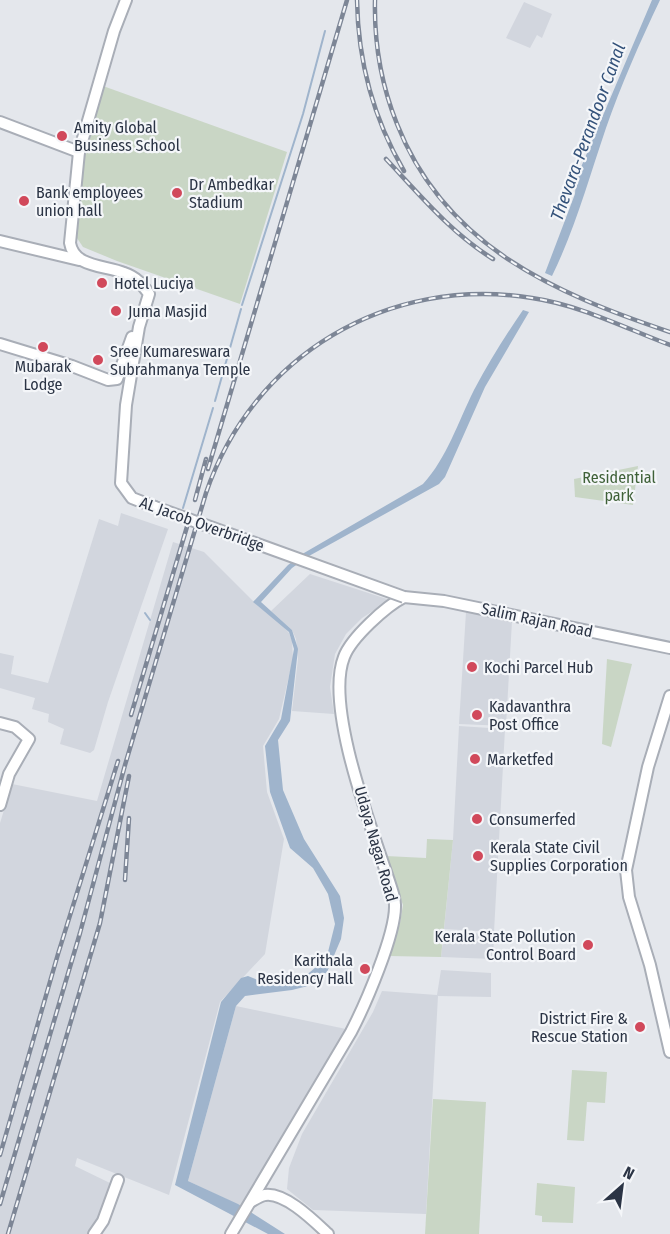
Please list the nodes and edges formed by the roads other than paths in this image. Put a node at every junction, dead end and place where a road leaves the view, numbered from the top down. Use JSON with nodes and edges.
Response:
{"nodes":[{"id":1,"x":126,"y":0,"type":"edge"},
{"id":2,"x":0,"y":122,"type":"edge"},
{"id":3,"x":79,"y":152,"type":"junction"},
{"id":4,"x":0,"y":241,"type":"edge"},
{"id":5,"x":79,"y":260,"type":"junction"},
{"id":6,"x":139,"y":327,"type":"junction"},
{"id":7,"x":0,"y":344,"type":"edge"},
{"id":8,"x":404,"y":597,"type":"junction"},
{"id":9,"x":670,"y":648,"type":"edge"},
{"id":10,"x":670,"y":696,"type":"edge"},
{"id":11,"x":0,"y":723,"type":"edge"},
{"id":12,"x":0,"y":805,"type":"edge"},
{"id":13,"x":670,"y":1052,"type":"edge"},
{"id":14,"x":118,"y":1180,"type":"dead end"},
{"id":15,"x":251,"y":1203,"type":"junction"},
{"id":16,"x":234,"y":1229,"type":"edge"},
{"id":17,"x":94,"y":1234,"type":"edge"},
{"id":18,"x":328,"y":1234,"type":"edge"}],
"edges":[{"from":1,"to":3,"type":"street"},
{"from":2,"to":3,"type":"street"},
{"from":3,"to":5,"type":"street"},
{"from":4,"to":5,"type":"street"},
{"from":5,"to":6,"type":"street"},
{"from":6,"to":7,"type":"street"},
{"from":6,"to":8,"type":"street","name":"AL Jacob Overbridge","bridge":true},
{"from":8,"to":9,"type":"street","name":"Salim Rajan Road"},
{"from":8,"to":15,"type":"street","name":"Udaya Nagar Road"},
{"from":10,"to":13,"type":"street"},
{"from":11,"to":12,"type":"street"},
{"from":14,"to":17,"type":"street"},
{"from":15,"to":16,"type":"street","name":"Udaya Nagar Road"},
{"from":15,"to":18,"type":"street"}]}
